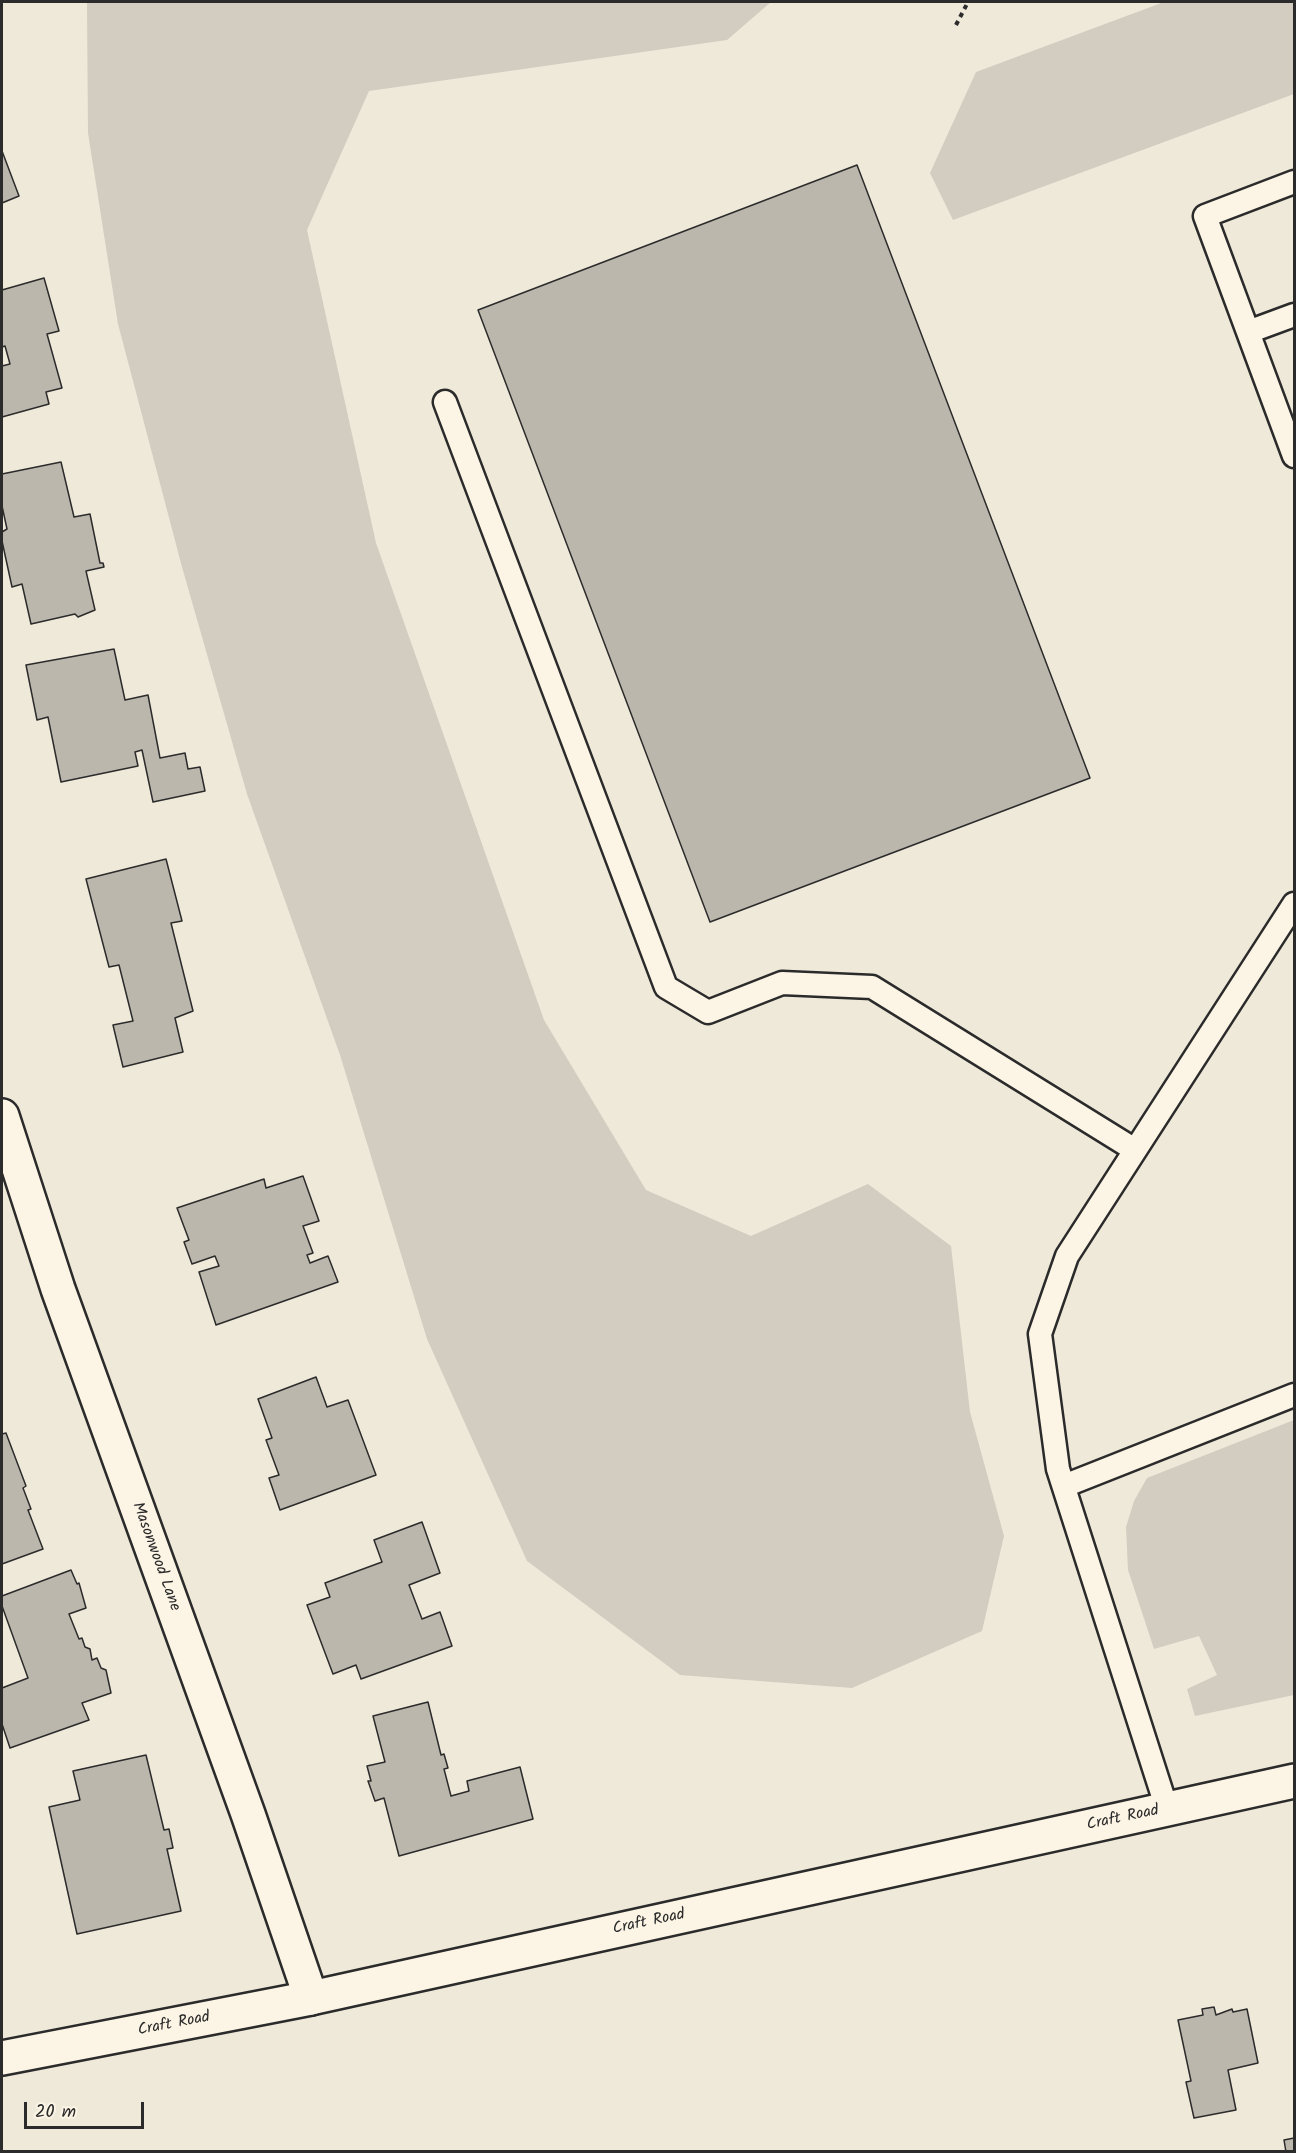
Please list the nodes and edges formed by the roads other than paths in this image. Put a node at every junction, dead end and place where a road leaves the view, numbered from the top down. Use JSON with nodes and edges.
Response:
{"nodes":[{"id":1,"x":1294,"y":182,"type":"edge"},
{"id":2,"x":1294,"y":315,"type":"edge"},
{"id":3,"x":1248,"y":332,"type":"junction"},
{"id":4,"x":446,"y":402,"type":"dead end"},
{"id":5,"x":1293,"y":445,"type":"edge"},
{"id":6,"x":1294,"y":904,"type":"edge"},
{"id":7,"x":2,"y":1116,"type":"edge"},
{"id":8,"x":1135,"y":1150,"type":"junction"},
{"id":9,"x":1294,"y":1395,"type":"edge"},
{"id":10,"x":1064,"y":1486,"type":"junction"},
{"id":11,"x":1294,"y":1781,"type":"edge"},
{"id":12,"x":1167,"y":1809,"type":"junction"},
{"id":13,"x":311,"y":1998,"type":"junction"},
{"id":14,"x":2,"y":2058,"type":"edge"}],
"edges":[{"from":1,"to":3,"type":"lane"},
{"from":2,"to":3,"type":"lane"},
{"from":3,"to":5,"type":"lane"},
{"from":4,"to":8,"type":"lane"},
{"from":6,"to":8,"type":"lane"},
{"from":7,"to":13,"type":"street","name":"Masonwood Lane"},
{"from":8,"to":10,"type":"lane"},
{"from":9,"to":10,"type":"lane"},
{"from":10,"to":12,"type":"lane"},
{"from":11,"to":12,"type":"street","name":"Craft Road"},
{"from":12,"to":13,"type":"street","name":"Craft Road"},
{"from":13,"to":14,"type":"street","name":"Craft Road"}]}
